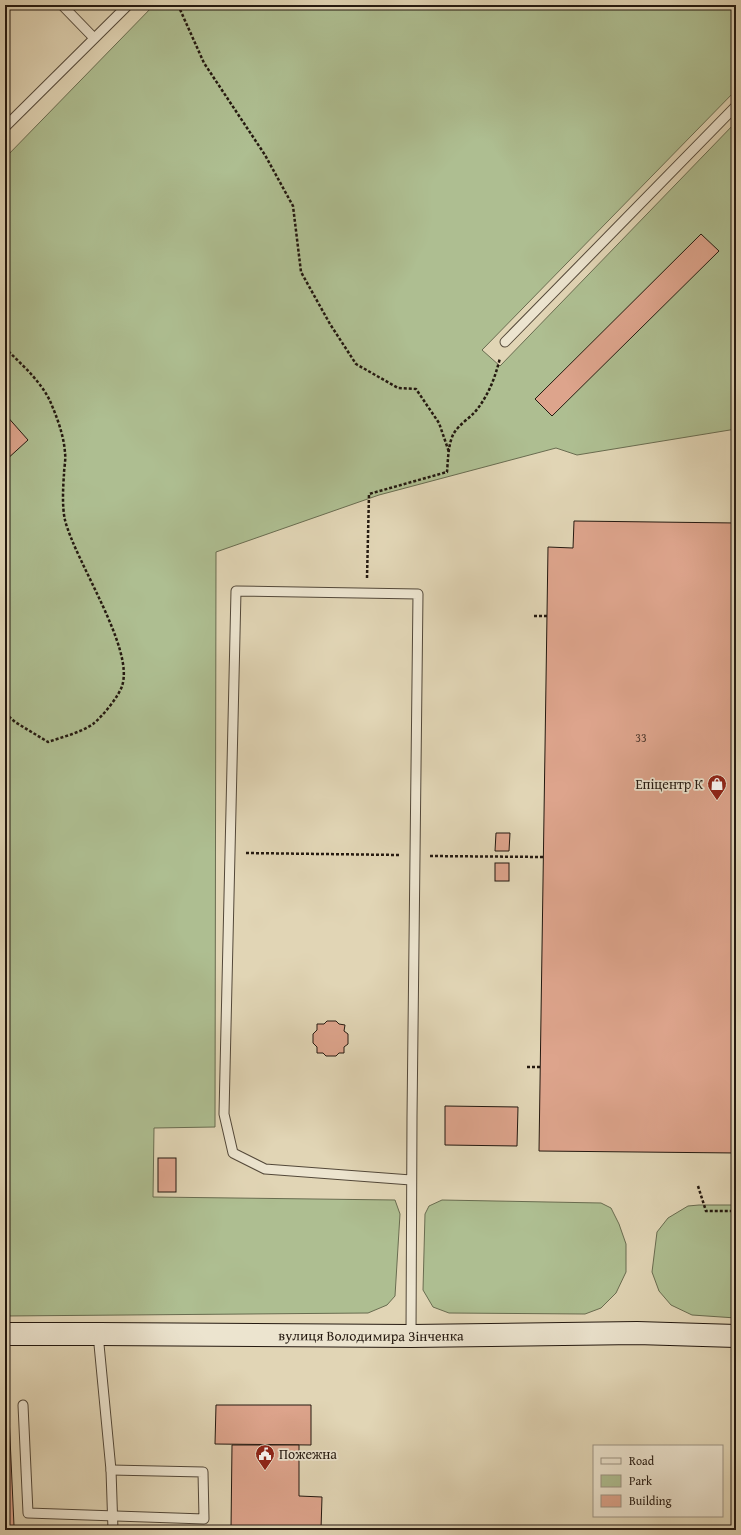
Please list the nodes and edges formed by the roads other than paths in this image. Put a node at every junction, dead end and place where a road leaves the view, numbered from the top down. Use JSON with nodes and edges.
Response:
{"nodes":[{"id":1,"x":62,"y":5,"type":"edge"},
{"id":2,"x":128,"y":5,"type":"edge"},
{"id":3,"x":94,"y":38,"type":"junction"},
{"id":4,"x":736,"y":106,"type":"edge"},
{"id":5,"x":5,"y":127,"type":"edge"},
{"id":6,"x":505,"y":342,"type":"road end"},
{"id":7,"x":411,"y":1180,"type":"junction"},
{"id":8,"x":5,"y":1334,"type":"edge"},
{"id":9,"x":98,"y":1334,"type":"junction"},
{"id":10,"x":411,"y":1336,"type":"junction"},
{"id":11,"x":736,"y":1336,"type":"edge"},
{"id":12,"x":23,"y":1405,"type":"dead end"},
{"id":13,"x":111,"y":1470,"type":"junction"},
{"id":14,"x":113,"y":1516,"type":"junction"},
{"id":15,"x":113,"y":1530,"type":"edge"}],
"edges":[{"from":1,"to":3,"type":"lane"},
{"from":2,"to":3,"type":"lane"},
{"from":3,"to":5,"type":"lane"},
{"from":4,"to":6,"type":"lane"},
{"from":7,"to":7,"type":"lane"},
{"from":7,"to":10,"type":"lane"},
{"from":8,"to":9,"type":"main road","name":"вулиця Володимира Зінченка"},
{"from":9,"to":10,"type":"main road","name":"вулиця Володимира Зінченка"},
{"from":9,"to":13,"type":"lane"},
{"from":10,"to":11,"type":"main road","name":"вулиця Володимира Зінченка"},
{"from":12,"to":14,"type":"lane"},
{"from":13,"to":14,"type":"lane"},
{"from":13,"to":14,"type":"lane"},
{"from":14,"to":15,"type":"lane"}]}
